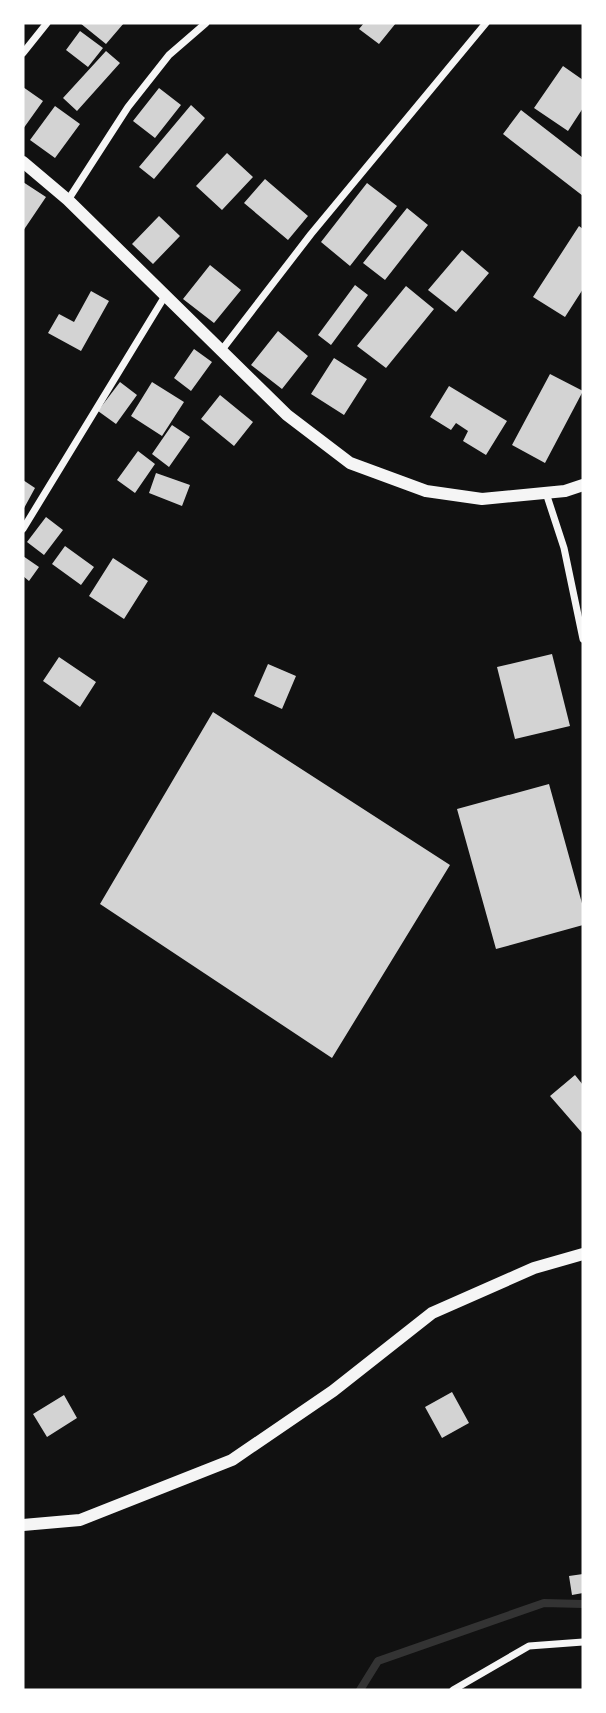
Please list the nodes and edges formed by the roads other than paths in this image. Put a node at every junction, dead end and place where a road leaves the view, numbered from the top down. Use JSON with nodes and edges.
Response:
{"nodes":[{"id":1,"x":47,"y":23,"type":"edge"},
{"id":2,"x":206,"y":23,"type":"edge"},
{"id":3,"x":486,"y":23,"type":"edge"},
{"id":4,"x":23,"y":53,"type":"edge"},
{"id":5,"x":23,"y":162,"type":"edge"},
{"id":6,"x":68,"y":200,"type":"junction"},
{"id":7,"x":165,"y":296,"type":"junction"},
{"id":8,"x":221,"y":351,"type":"junction"},
{"id":9,"x":583,"y":485,"type":"edge"},
{"id":10,"x":546,"y":493,"type":"junction"},
{"id":11,"x":23,"y":529,"type":"edge"},
{"id":12,"x":583,"y":639,"type":"edge"},
{"id":13,"x":583,"y":1254,"type":"edge"},
{"id":14,"x":23,"y":1525,"type":"edge"},
{"id":15,"x":583,"y":1642,"type":"edge"},
{"id":16,"x":453,"y":1690,"type":"edge"}],
"edges":[{"from":1,"to":4,"type":"street"},
{"from":2,"to":6,"type":"street"},
{"from":3,"to":8,"type":"street"},
{"from":5,"to":6,"type":"street"},
{"from":6,"to":7,"type":"street"},
{"from":7,"to":8,"type":"street"},
{"from":7,"to":11,"type":"street"},
{"from":8,"to":10,"type":"street"},
{"from":9,"to":10,"type":"street"},
{"from":10,"to":12,"type":"street"},
{"from":13,"to":14,"type":"street"},
{"from":15,"to":16,"type":"street"}]}
